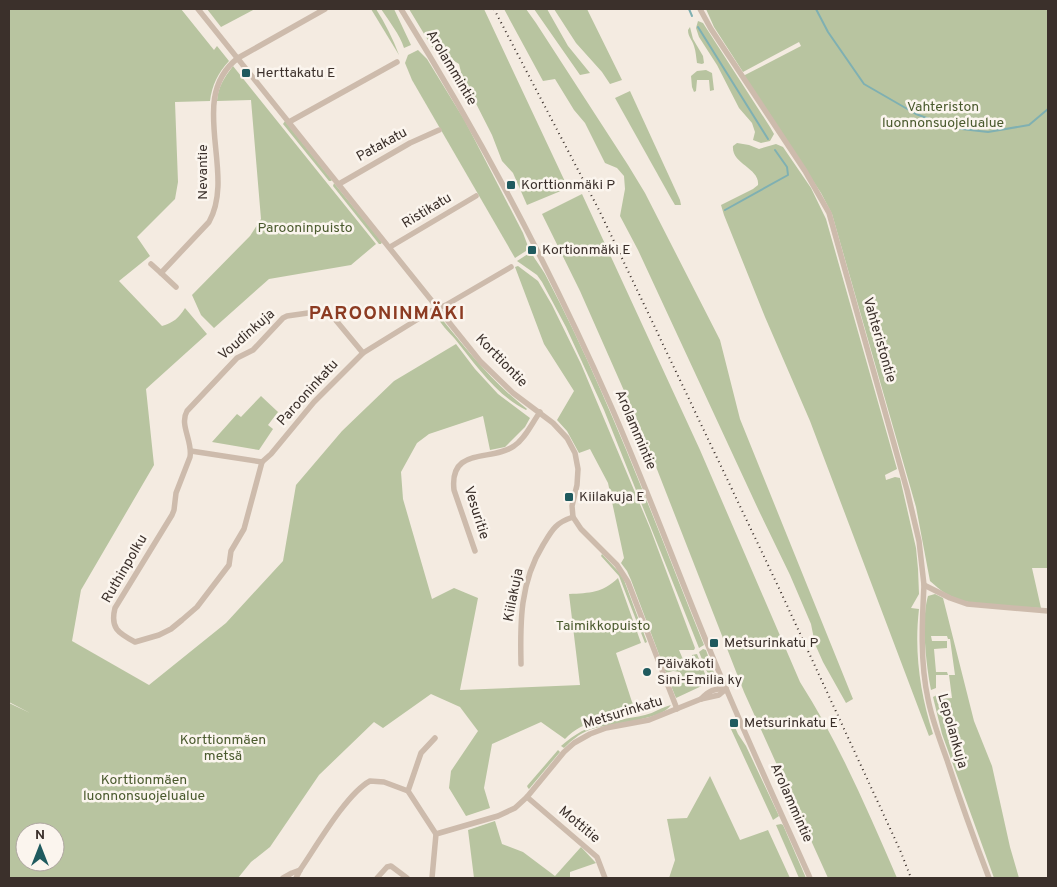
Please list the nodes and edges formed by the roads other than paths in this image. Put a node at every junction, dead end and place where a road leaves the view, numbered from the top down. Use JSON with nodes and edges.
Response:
{"nodes":[{"id":1,"x":198,"y":9,"type":"edge"},
{"id":2,"x":325,"y":9,"type":"edge"},
{"id":3,"x":400,"y":9,"type":"edge"},
{"id":4,"x":700,"y":9,"type":"edge"},
{"id":5,"x":238,"y":58,"type":"junction"},
{"id":6,"x":397,"y":62,"type":"dead end"},
{"id":7,"x":289,"y":122,"type":"junction"},
{"id":8,"x":439,"y":130,"type":"dead end"},
{"id":9,"x":339,"y":184,"type":"junction"},
{"id":10,"x":476,"y":196,"type":"dead end"},
{"id":11,"x":390,"y":247,"type":"junction"},
{"id":12,"x":151,"y":264,"type":"dead end"},
{"id":13,"x":511,"y":267,"type":"dead end"},
{"id":14,"x":160,"y":273,"type":"junction"},
{"id":15,"x":176,"y":287,"type":"dead end"},
{"id":16,"x":439,"y":308,"type":"junction"},
{"id":17,"x":363,"y":353,"type":"junction"},
{"id":18,"x":540,"y":412,"type":"junction"},
{"id":19,"x":191,"y":451,"type":"junction"},
{"id":20,"x":262,"y":462,"type":"junction"},
{"id":21,"x":573,"y":517,"type":"junction"},
{"id":22,"x":475,"y":552,"type":"dead end"},
{"id":23,"x":924,"y":585,"type":"junction"},
{"id":24,"x":1048,"y":611,"type":"edge"},
{"id":25,"x":521,"y":664,"type":"dead end"},
{"id":26,"x":726,"y":689,"type":"junction"},
{"id":27,"x":677,"y":709,"type":"junction"},
{"id":28,"x":435,"y":738,"type":"dead end"},
{"id":29,"x":408,"y":791,"type":"junction"},
{"id":30,"x":527,"y":797,"type":"junction"},
{"id":31,"x":436,"y":834,"type":"junction"},
{"id":32,"x":300,"y":870,"type":"junction"},
{"id":33,"x":283,"y":878,"type":"edge"},
{"id":34,"x":296,"y":878,"type":"edge"},
{"id":35,"x":377,"y":878,"type":"edge"},
{"id":36,"x":407,"y":878,"type":"edge"},
{"id":37,"x":432,"y":878,"type":"edge"},
{"id":38,"x":605,"y":878,"type":"edge"},
{"id":39,"x":810,"y":878,"type":"edge"},
{"id":40,"x":989,"y":878,"type":"edge"}],
"edges":[{"from":1,"to":5,"type":"street","name":"Korttiontie"},
{"from":2,"to":5,"type":"street","name":"Nevantie"},
{"from":3,"to":26,"type":"street","name":"Arolammintie"},
{"from":4,"to":23,"type":"street","name":"Vahteristontie"},
{"from":5,"to":7,"type":"street","name":"Korttiontie"},
{"from":5,"to":14,"type":"street","name":"Nevantie"},
{"from":6,"to":7,"type":"street"},
{"from":7,"to":9,"type":"street","name":"Korttiontie"},
{"from":8,"to":9,"type":"street","name":"Patakatu"},
{"from":9,"to":11,"type":"street","name":"Korttiontie"},
{"from":10,"to":11,"type":"street","name":"Ristikatu"},
{"from":11,"to":16,"type":"street","name":"Korttiontie"},
{"from":12,"to":14,"type":"street"},
{"from":13,"to":16,"type":"street","name":"Parooninkatu"},
{"from":14,"to":15,"type":"street"},
{"from":16,"to":17,"type":"street","name":"Parooninkatu"},
{"from":16,"to":18,"type":"street","name":"Korttiontie"},
{"from":17,"to":19,"type":"street","name":"Voudinkuja"},
{"from":17,"to":20,"type":"street","name":"Parooninkatu"},
{"from":18,"to":21,"type":"street","name":"Korttiontie"},
{"from":18,"to":22,"type":"street","name":"Vesuritie"},
{"from":19,"to":20,"type":"street"},
{"from":19,"to":20,"type":"street","name":"Ruthinpolku"},
{"from":21,"to":25,"type":"street","name":"Kiilakuja"},
{"from":21,"to":27,"type":"street"},
{"from":23,"to":24,"type":"street"},
{"from":23,"to":40,"type":"street","name":"Lepolankuja"},
{"from":26,"to":27,"type":"street","name":"Metsurinkatu"},
{"from":26,"to":39,"type":"street","name":"Arolammintie"},
{"from":27,"to":30,"type":"street","name":"Metsurinkatu"},
{"from":28,"to":29,"type":"street"},
{"from":29,"to":31,"type":"street"},
{"from":29,"to":32,"type":"street"},
{"from":30,"to":31,"type":"street","name":"Metsurinkatu"},
{"from":30,"to":38,"type":"street","name":"Mottitie"},
{"from":31,"to":37,"type":"street"},
{"from":32,"to":33,"type":"street"},
{"from":32,"to":34,"type":"street"},
{"from":35,"to":36,"type":"street"}]}
